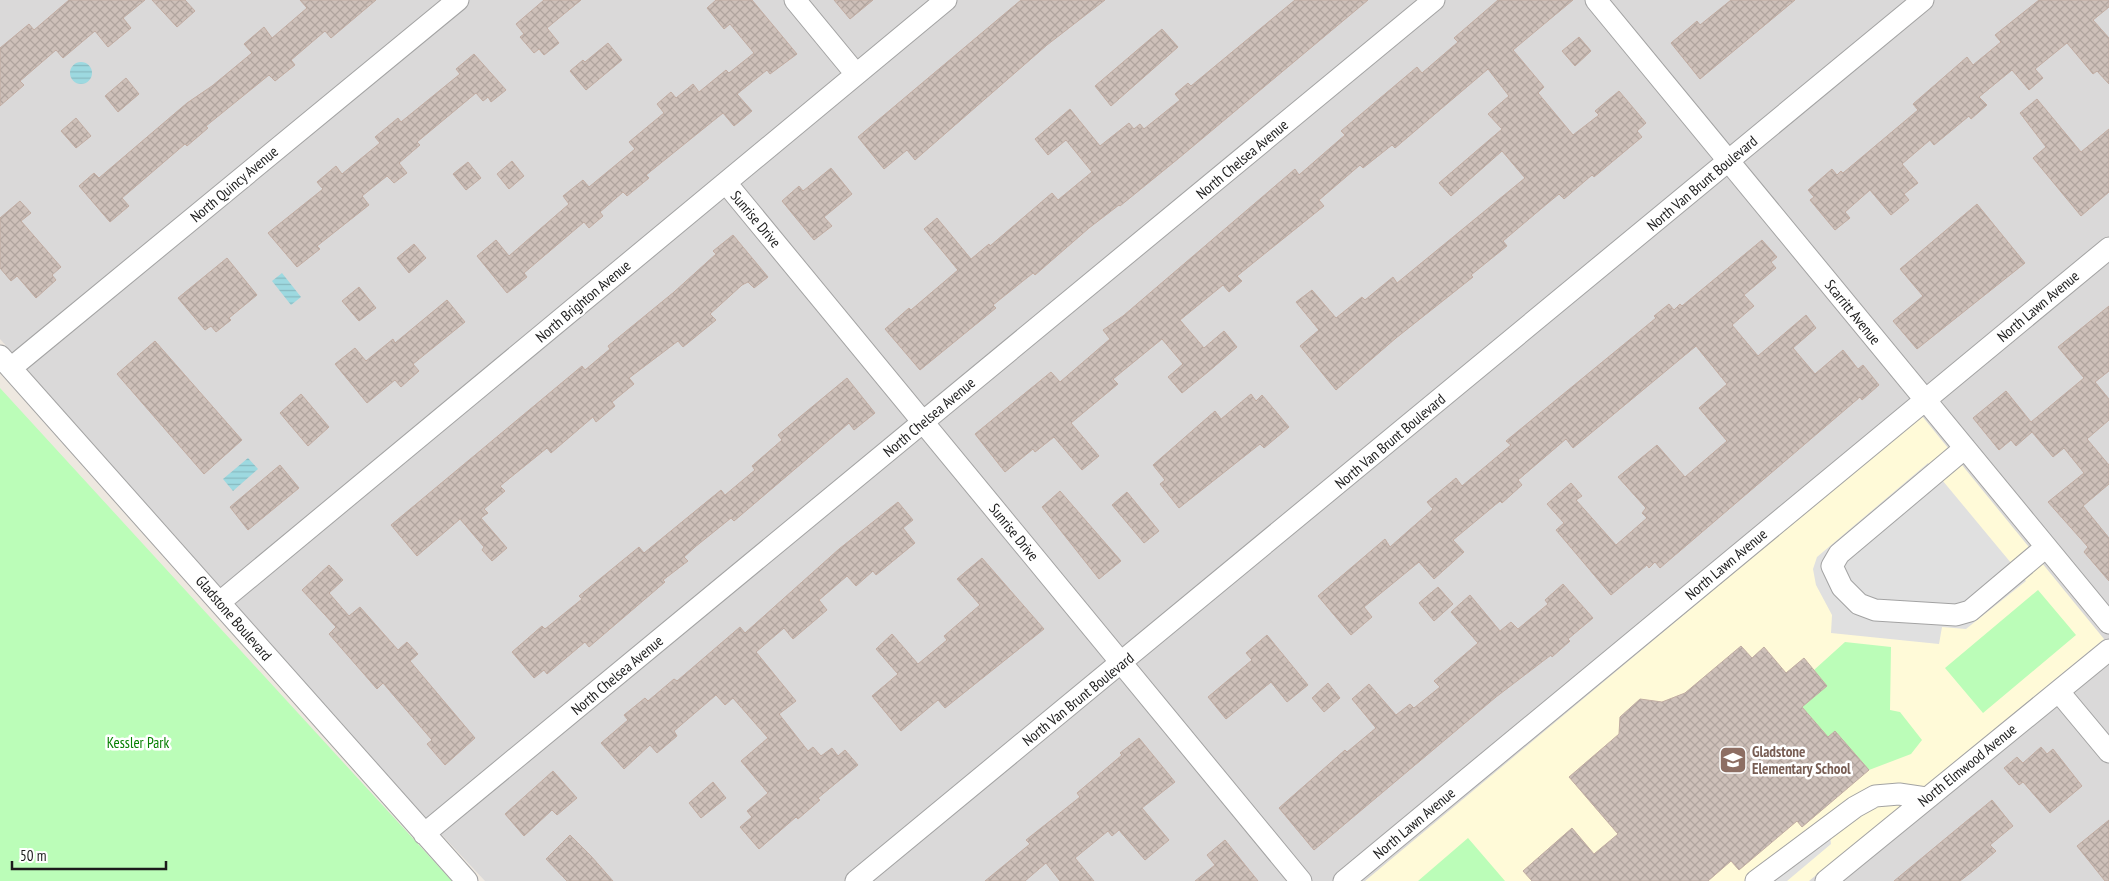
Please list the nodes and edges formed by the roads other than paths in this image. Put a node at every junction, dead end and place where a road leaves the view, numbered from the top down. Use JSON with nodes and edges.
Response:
{"nodes":[{"id":1,"x":458,"y":0,"type":"edge"},
{"id":2,"x":795,"y":0,"type":"edge"},
{"id":3,"x":946,"y":0,"type":"edge"},
{"id":4,"x":1434,"y":0,"type":"edge"},
{"id":5,"x":1596,"y":0,"type":"edge"},
{"id":6,"x":1923,"y":0,"type":"edge"},
{"id":7,"x":856,"y":74,"type":"junction"},
{"id":8,"x":1728,"y":161,"type":"junction"},
{"id":9,"x":726,"y":183,"type":"junction"},
{"id":10,"x":2109,"y":248,"type":"edge"},
{"id":11,"x":6,"y":362,"type":"edge"},
{"id":12,"x":1925,"y":400,"type":"junction"},
{"id":13,"x":923,"y":422,"type":"junction"},
{"id":14,"x":1965,"y":448,"type":"junction"},
{"id":15,"x":2046,"y":547,"type":"junction"},
{"id":16,"x":220,"y":602,"type":"junction"},
{"id":17,"x":2109,"y":623,"type":"edge"},
{"id":18,"x":2109,"y":650,"type":"edge"},
{"id":19,"x":1121,"y":663,"type":"junction"},
{"id":20,"x":2060,"y":692,"type":"junction"},
{"id":21,"x":2109,"y":752,"type":"edge"},
{"id":22,"x":1926,"y":798,"type":"junction"},
{"id":23,"x":424,"y":834,"type":"junction"},
{"id":24,"x":467,"y":881,"type":"edge"},
{"id":25,"x":856,"y":881,"type":"edge"},
{"id":26,"x":1301,"y":881,"type":"edge"},
{"id":27,"x":1344,"y":881,"type":"edge"},
{"id":28,"x":1756,"y":881,"type":"edge"},
{"id":29,"x":1826,"y":881,"type":"edge"}],
"edges":[{"from":1,"to":11,"type":"street","name":"North Quincy Avenue"},
{"from":2,"to":7,"type":"street"},
{"from":3,"to":7,"type":"street","name":"North Brighton Avenue"},
{"from":4,"to":13,"type":"street","name":"North Chelsea Avenue"},
{"from":5,"to":8,"type":"street","name":"Scarritt Avenue"},
{"from":6,"to":8,"type":"street","name":"North Van Brunt Boulevard"},
{"from":7,"to":9,"type":"street","name":"North Brighton Avenue"},
{"from":8,"to":12,"type":"street","name":"Scarritt Avenue"},
{"from":8,"to":19,"type":"street","name":"North Van Brunt Boulevard"},
{"from":9,"to":13,"type":"street","name":"Sunrise Drive"},
{"from":9,"to":16,"type":"street","name":"North Brighton Avenue"},
{"from":10,"to":12,"type":"street","name":"North Lawn Avenue"},
{"from":11,"to":16,"type":"street","name":"Gladstone Boulevard"},
{"from":12,"to":14,"type":"street","name":"Scarritt Avenue"},
{"from":12,"to":27,"type":"street","name":"North Lawn Avenue"},
{"from":13,"to":19,"type":"street","name":"Sunrise Drive"},
{"from":13,"to":23,"type":"street","name":"North Chelsea Avenue"},
{"from":14,"to":15,"type":"street","name":"Scarritt Avenue"},
{"from":14,"to":15,"type":"street"},
{"from":15,"to":17,"type":"street","name":"Scarritt Avenue"},
{"from":16,"to":23,"type":"street","name":"Gladstone Boulevard"},
{"from":18,"to":20,"type":"street","name":"North Elmwood Avenue"},
{"from":19,"to":25,"type":"street","name":"North Van Brunt Boulevard"},
{"from":19,"to":26,"type":"street","name":"Sunrise Drive"},
{"from":20,"to":21,"type":"street"},
{"from":20,"to":22,"type":"street","name":"North Elmwood Avenue"},
{"from":22,"to":28,"type":"street"},
{"from":22,"to":29,"type":"street","name":"North Elmwood Avenue"},
{"from":23,"to":24,"type":"street","name":"Gladstone Boulevard"}]}
